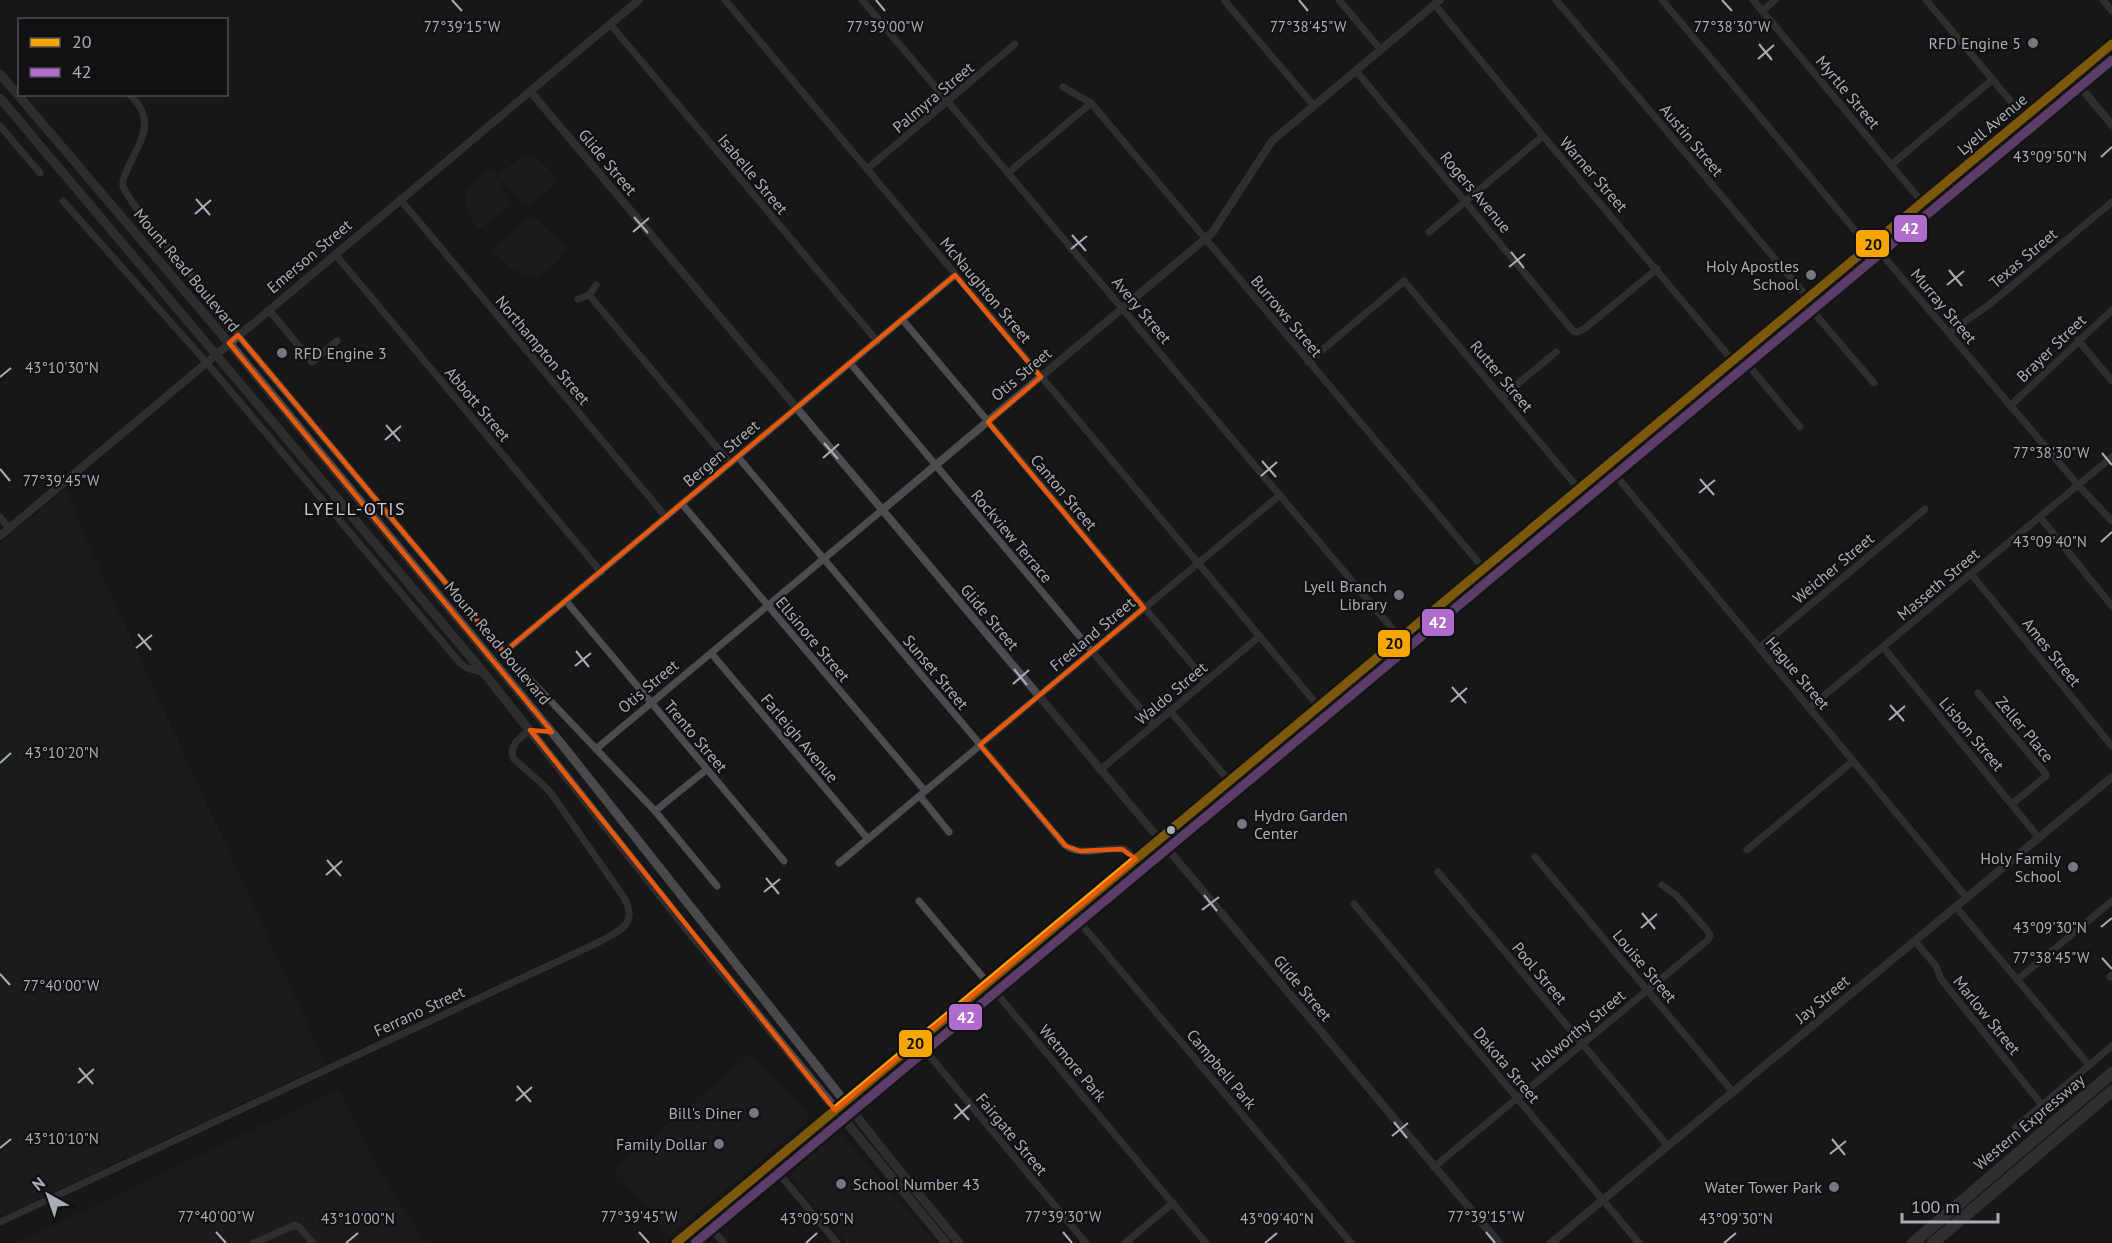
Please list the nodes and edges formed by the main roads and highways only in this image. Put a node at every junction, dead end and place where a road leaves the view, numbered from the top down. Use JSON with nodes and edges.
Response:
{"nodes":[{"id":1,"x":2112,"y":44,"type":"edge"},
{"id":2,"x":0,"y":74,"type":"edge"},
{"id":3,"x":18,"y":95,"type":"edge"},
{"id":4,"x":19,"y":96,"type":"edge"},
{"id":5,"x":0,"y":98,"type":"edge"},
{"id":6,"x":524,"y":699,"type":"junction"},
{"id":7,"x":530,"y":730,"type":"junction"},
{"id":8,"x":560,"y":742,"type":"junction"},
{"id":9,"x":2112,"y":1063,"type":"edge"},
{"id":10,"x":2112,"y":1073,"type":"edge"},
{"id":11,"x":2112,"y":1093,"type":"edge"},
{"id":12,"x":845,"y":1102,"type":"junction"},
{"id":13,"x":835,"y":1110,"type":"junction"},
{"id":14,"x":2033,"y":1139,"type":"junction"},
{"id":15,"x":676,"y":1243,"type":"edge"},
{"id":16,"x":946,"y":1243,"type":"edge"},
{"id":17,"x":959,"y":1243,"type":"edge"},
{"id":18,"x":1913,"y":1243,"type":"edge"},
{"id":19,"x":1933,"y":1243,"type":"edge"}],
"edges":[{"from":1,"to":12,"type":"main road","name":"Lyell Avenue"},
{"from":2,"to":3,"type":"main road","name":"Mount Read Boulevard"},
{"from":4,"to":6,"type":"main road","name":"Mount Read Boulevard"},
{"from":5,"to":7,"type":"main road","name":"Mount Read Boulevard"},
{"from":6,"to":7,"type":"main road"},
{"from":6,"to":8,"type":"main road","name":"Mount Read Boulevard"},
{"from":7,"to":8,"type":"main road"},
{"from":7,"to":13,"type":"main road","name":"Mount Read Boulevard"},
{"from":8,"to":12,"type":"main road","name":"Mount Read Boulevard"},
{"from":9,"to":14,"type":"highway"},
{"from":10,"to":14,"type":"highway","name":"Western Expressway"},
{"from":11,"to":19,"type":"highway","name":"Western Expressway"},
{"from":12,"to":13,"type":"main road","name":"Lyell Avenue"},
{"from":12,"to":17,"type":"main road","name":"Mount Read Boulevard"},
{"from":13,"to":15,"type":"main road","name":"Lyell Avenue"},
{"from":13,"to":16,"type":"main road","name":"Mount Read Boulevard"},
{"from":14,"to":18,"type":"highway","name":"Western Expressway"}]}
